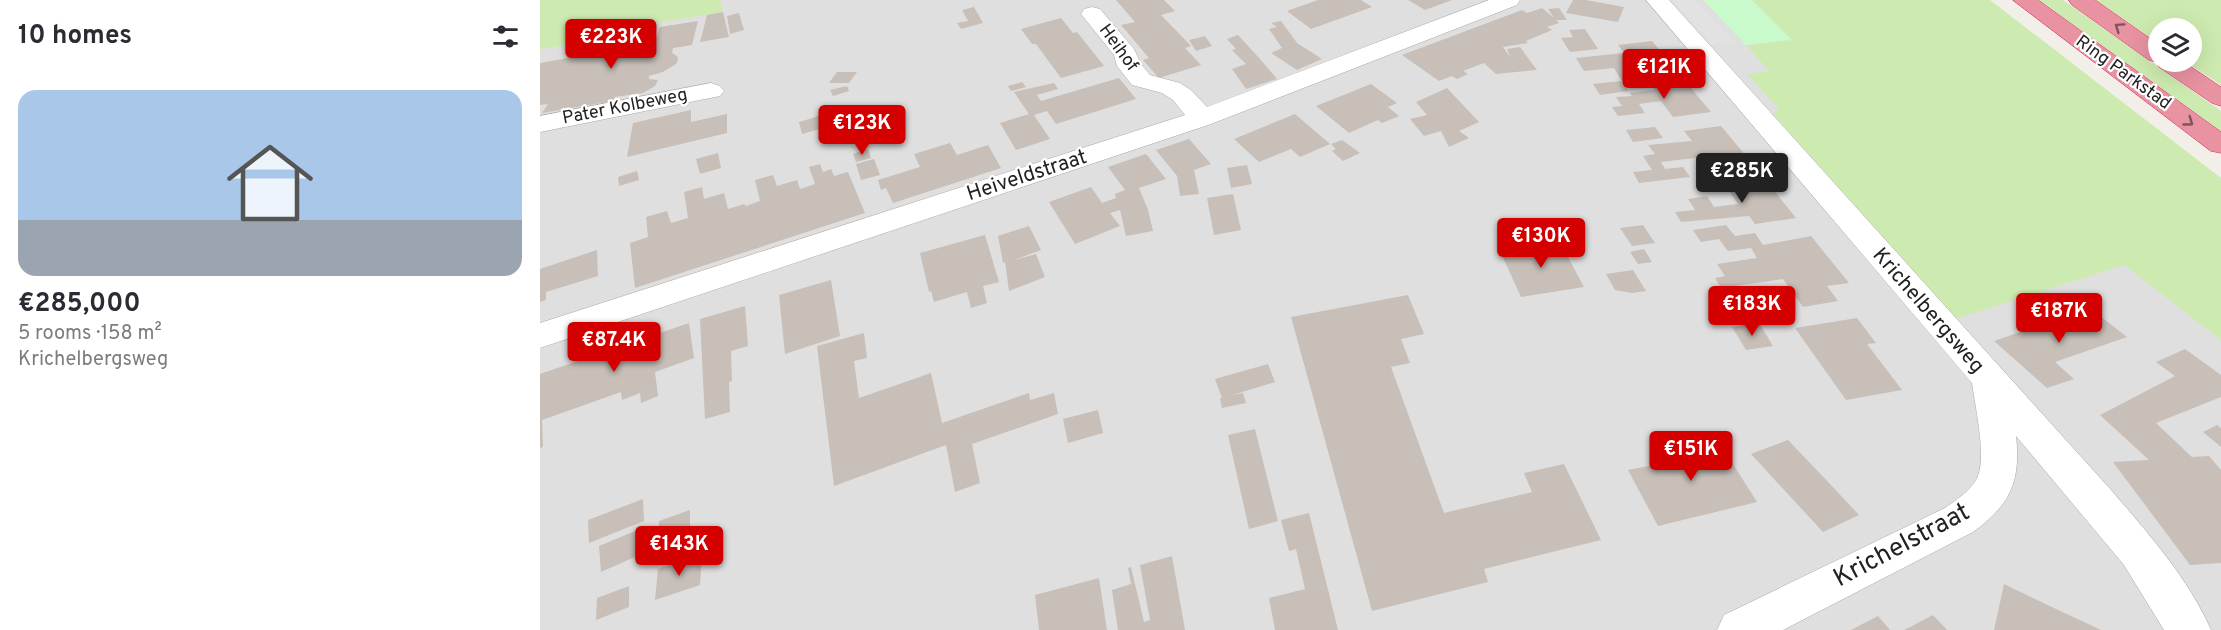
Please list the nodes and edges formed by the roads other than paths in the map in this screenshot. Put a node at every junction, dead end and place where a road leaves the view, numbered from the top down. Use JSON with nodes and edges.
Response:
{"nodes":[{"id":1,"x":1509,"y":0,"type":"edge"},
{"id":2,"x":1657,"y":0,"type":"edge"},
{"id":3,"x":2024,"y":0,"type":"edge"},
{"id":4,"x":2080,"y":0,"type":"edge"},
{"id":5,"x":1092,"y":14,"type":"dead end"},
{"id":6,"x":2148,"y":48,"type":"edge"},
{"id":7,"x":2183,"y":72,"type":"edge"},
{"id":8,"x":711,"y":91,"type":"dead end"},
{"id":9,"x":2221,"y":98,"type":"edge"},
{"id":10,"x":1202,"y":118,"type":"junction"},
{"id":11,"x":540,"y":124,"type":"edge"},
{"id":12,"x":2221,"y":146,"type":"edge"},
{"id":13,"x":540,"y":336,"type":"edge"},
{"id":14,"x":1989,"y":381,"type":"junction"},
{"id":15,"x":1738,"y":630,"type":"edge"},
{"id":16,"x":2189,"y":630,"type":"edge"}],
"edges":[{"from":1,"to":10,"type":"street","name":"Heiveldstraat"},
{"from":2,"to":14,"type":"street","name":"Krichelbergsweg"},
{"from":3,"to":12,"type":"highway","name":"Ring Parkstad","one_way":true},
{"from":6,"to":4,"type":"highway","name":"Ring Parkstad","one_way":true},
{"from":5,"to":10,"type":"street","name":"Heihof"},
{"from":7,"to":9,"type":"highway","name":"Ring Parkstad"},
{"from":8,"to":11,"type":"street","name":"Pater Kolbeweg"},
{"from":10,"to":13,"type":"street","name":"Heiveldstraat"},
{"from":14,"to":15,"type":"street","name":"Krichelstraat"},
{"from":14,"to":16,"type":"street","name":"Krichelbergsweg"}]}
